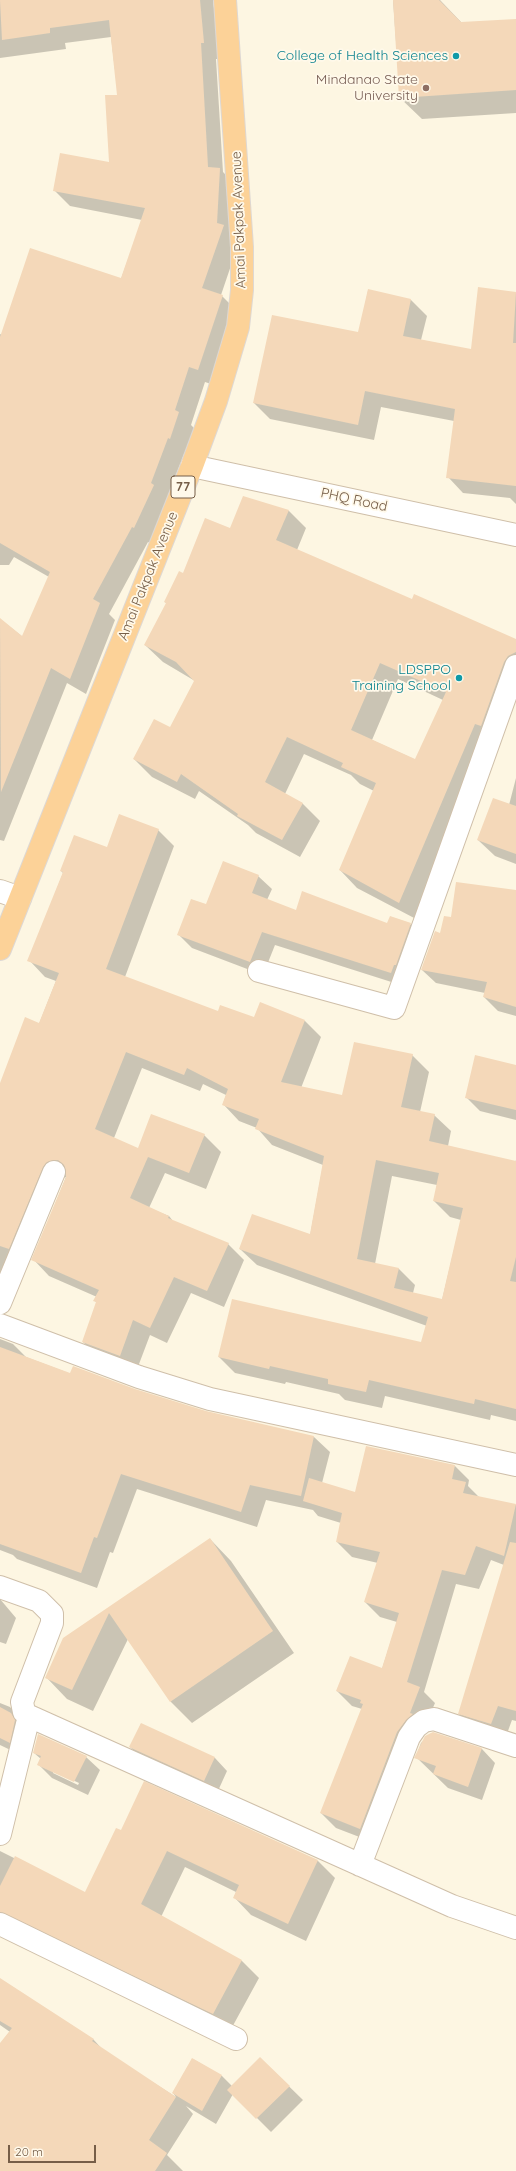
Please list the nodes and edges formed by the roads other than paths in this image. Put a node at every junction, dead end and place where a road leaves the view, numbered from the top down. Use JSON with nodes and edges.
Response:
{"nodes":[{"id":1,"x":225,"y":0,"type":"edge"},
{"id":2,"x":192,"y":466,"type":"junction"},
{"id":3,"x":516,"y":535,"type":"edge"},
{"id":4,"x":516,"y":666,"type":"edge"},
{"id":5,"x":10,"y":895,"type":"edge"},
{"id":6,"x":0,"y":949,"type":"edge"},
{"id":7,"x":259,"y":972,"type":"dead end"},
{"id":8,"x":54,"y":1172,"type":"dead end"},
{"id":9,"x":0,"y":1304,"type":"edge"},
{"id":10,"x":0,"y":1325,"type":"edge"},
{"id":11,"x":516,"y":1465,"type":"edge"},
{"id":12,"x":0,"y":1587,"type":"edge"},
{"id":13,"x":28,"y":1716,"type":"junction"},
{"id":14,"x":516,"y":1746,"type":"edge"},
{"id":15,"x":0,"y":1834,"type":"edge"},
{"id":16,"x":360,"y":1865,"type":"junction"},
{"id":17,"x":0,"y":1924,"type":"edge"},
{"id":18,"x":516,"y":1928,"type":"edge"},
{"id":19,"x":236,"y":2039,"type":"dead end"}],
"edges":[{"from":1,"to":2,"type":"highway","name":"Amai Pakpak Avenue","number":"77"},
{"from":2,"to":3,"type":"street","name":"PHQ Road"},
{"from":2,"to":5,"type":"highway","name":"Amai Pakpak Avenue","number":"77"},
{"from":4,"to":7,"type":"street"},
{"from":5,"to":6,"type":"highway","name":"Amai Pakpak Avenue","number":"77"},
{"from":8,"to":9,"type":"street"},
{"from":10,"to":11,"type":"street"},
{"from":12,"to":13,"type":"street"},
{"from":13,"to":15,"type":"street"},
{"from":13,"to":16,"type":"street"},
{"from":14,"to":16,"type":"street"},
{"from":16,"to":18,"type":"street"},
{"from":17,"to":19,"type":"street"}]}
